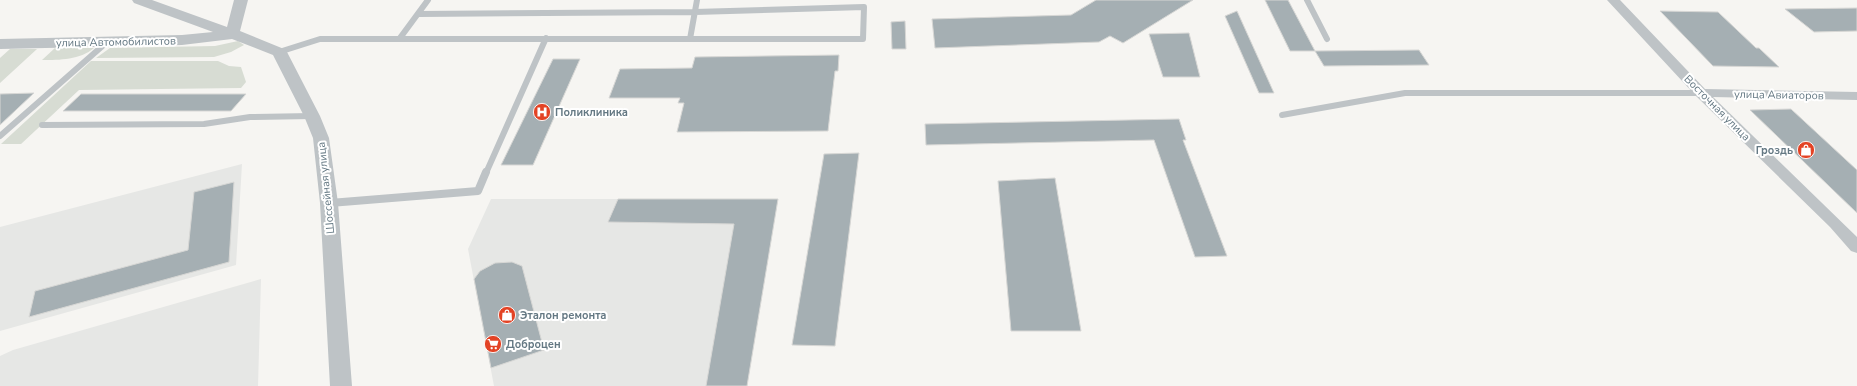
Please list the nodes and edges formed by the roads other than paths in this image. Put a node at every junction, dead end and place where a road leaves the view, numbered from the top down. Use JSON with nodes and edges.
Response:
{"nodes":[{"id":1,"x":139,"y":0,"type":"edge"},
{"id":2,"x":241,"y":0,"type":"edge"},
{"id":3,"x":428,"y":0,"type":"edge"},
{"id":4,"x":697,"y":0,"type":"edge"},
{"id":5,"x":1307,"y":0,"type":"edge"},
{"id":6,"x":1613,"y":0,"type":"edge"},
{"id":7,"x":695,"y":12,"type":"junction"},
{"id":8,"x":419,"y":14,"type":"junction"},
{"id":9,"x":232,"y":34,"type":"junction"},
{"id":10,"x":400,"y":38,"type":"junction"},
{"id":11,"x":546,"y":38,"type":"junction"},
{"id":12,"x":690,"y":39,"type":"junction"},
{"id":13,"x":1327,"y":39,"type":"dead end"},
{"id":14,"x":107,"y":42,"type":"junction"},
{"id":15,"x":0,"y":44,"type":"edge"},
{"id":16,"x":279,"y":52,"type":"junction"},
{"id":17,"x":1701,"y":93,"type":"junction"},
{"id":18,"x":1857,"y":96,"type":"edge"},
{"id":19,"x":1282,"y":115,"type":"dead end"},
{"id":20,"x":312,"y":116,"type":"junction"},
{"id":21,"x":42,"y":125,"type":"dead end"},
{"id":22,"x":0,"y":136,"type":"edge"},
{"id":23,"x":329,"y":203,"type":"junction"},
{"id":24,"x":1857,"y":247,"type":"edge"},
{"id":25,"x":341,"y":386,"type":"edge"}],
"edges":[{"from":1,"to":9,"type":"street"},
{"from":2,"to":9,"type":"street"},
{"from":3,"to":8,"type":"lane"},
{"from":4,"to":7,"type":"lane"},
{"from":5,"to":13,"type":"lane"},
{"from":6,"to":17,"type":"street","name":"Восточная улица"},
{"from":7,"to":8,"type":"lane"},
{"from":7,"to":12,"type":"lane"},
{"from":7,"to":12,"type":"lane"},
{"from":8,"to":10,"type":"lane"},
{"from":9,"to":14,"type":"street","name":"улица Автомобилистов"},
{"from":9,"to":16,"type":"street"},
{"from":10,"to":11,"type":"lane"},
{"from":10,"to":16,"type":"lane"},
{"from":11,"to":12,"type":"lane"},
{"from":11,"to":23,"type":"lane"},
{"from":14,"to":15,"type":"street","name":"улица Автомобилистов"},
{"from":14,"to":22,"type":"lane"},
{"from":16,"to":20,"type":"street","name":"Шоссейная улица"},
{"from":17,"to":18,"type":"street","name":"улица Авиаторов"},
{"from":17,"to":19,"type":"lane"},
{"from":17,"to":24,"type":"street","name":"Восточная улица"},
{"from":20,"to":21,"type":"lane"},
{"from":20,"to":23,"type":"street","name":"Шоссейная улица"},
{"from":23,"to":25,"type":"street","name":"Шоссейная улица"}]}
